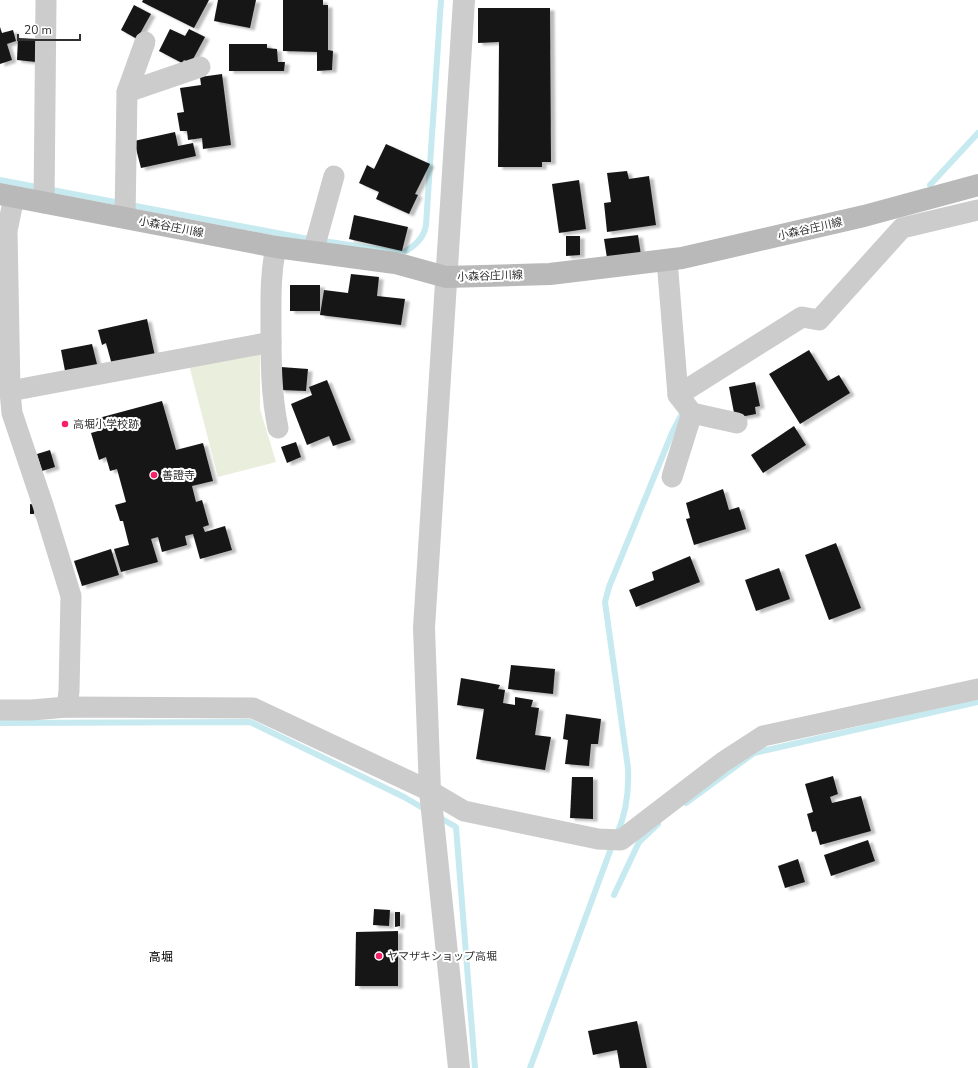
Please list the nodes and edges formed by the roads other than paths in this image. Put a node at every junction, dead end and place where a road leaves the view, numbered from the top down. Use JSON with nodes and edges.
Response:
{"nodes":[{"id":1,"x":46,"y":0,"type":"edge"},
{"id":2,"x":464,"y":0,"type":"edge"},
{"id":3,"x":145,"y":42,"type":"dead end"},
{"id":4,"x":200,"y":68,"type":"dead end"},
{"id":5,"x":127,"y":92,"type":"junction"},
{"id":6,"x":334,"y":176,"type":"dead end"},
{"id":7,"x":978,"y":185,"type":"edge"},
{"id":8,"x":7,"y":195,"type":"edge"},
{"id":9,"x":44,"y":203,"type":"junction"},
{"id":10,"x":978,"y":210,"type":"edge"},
{"id":11,"x":124,"y":218,"type":"junction"},
{"id":12,"x":276,"y":247,"type":"junction"},
{"id":13,"x":313,"y":252,"type":"junction"},
{"id":14,"x":667,"y":260,"type":"junction"},
{"id":15,"x":446,"y":277,"type":"junction"},
{"id":16,"x":271,"y":342,"type":"junction"},
{"id":17,"x":10,"y":391,"type":"junction"},
{"id":18,"x":678,"y":394,"type":"junction"},
{"id":19,"x":692,"y":413,"type":"junction"},
{"id":20,"x":737,"y":423,"type":"dead end"},
{"id":21,"x":278,"y":428,"type":"dead end"},
{"id":22,"x":672,"y":477,"type":"dead end"},
{"id":23,"x":978,"y":689,"type":"edge"},
{"id":24,"x":67,"y":707,"type":"junction"},
{"id":25,"x":0,"y":710,"type":"edge"},
{"id":26,"x":430,"y":791,"type":"junction"},
{"id":27,"x":459,"y":1068,"type":"edge"}],
"edges":[{"from":1,"to":9,"type":"street"},
{"from":2,"to":15,"type":"street"},
{"from":3,"to":5,"type":"street"},
{"from":4,"to":5,"type":"street"},
{"from":5,"to":11,"type":"street"},
{"from":6,"to":13,"type":"street"},
{"from":7,"to":14,"type":"main road","name":"小森谷庄川線"},
{"from":8,"to":9,"type":"main road","name":"小森谷庄川線"},
{"from":8,"to":17,"type":"street"},
{"from":9,"to":11,"type":"main road","name":"小森谷庄川線"},
{"from":10,"to":18,"type":"street"},
{"from":11,"to":12,"type":"main road","name":"小森谷庄川線"},
{"from":12,"to":13,"type":"main road","name":"小森谷庄川線"},
{"from":12,"to":16,"type":"street"},
{"from":13,"to":15,"type":"main road","name":"小森谷庄川線"},
{"from":14,"to":15,"type":"main road","name":"小森谷庄川線"},
{"from":14,"to":18,"type":"street"},
{"from":15,"to":26,"type":"street"},
{"from":16,"to":17,"type":"street"},
{"from":16,"to":21,"type":"street"},
{"from":17,"to":24,"type":"street"},
{"from":18,"to":19,"type":"street"},
{"from":19,"to":20,"type":"street"},
{"from":19,"to":22,"type":"street"},
{"from":23,"to":26,"type":"street"},
{"from":24,"to":25,"type":"street"},
{"from":24,"to":26,"type":"street"},
{"from":26,"to":27,"type":"street"}]}
